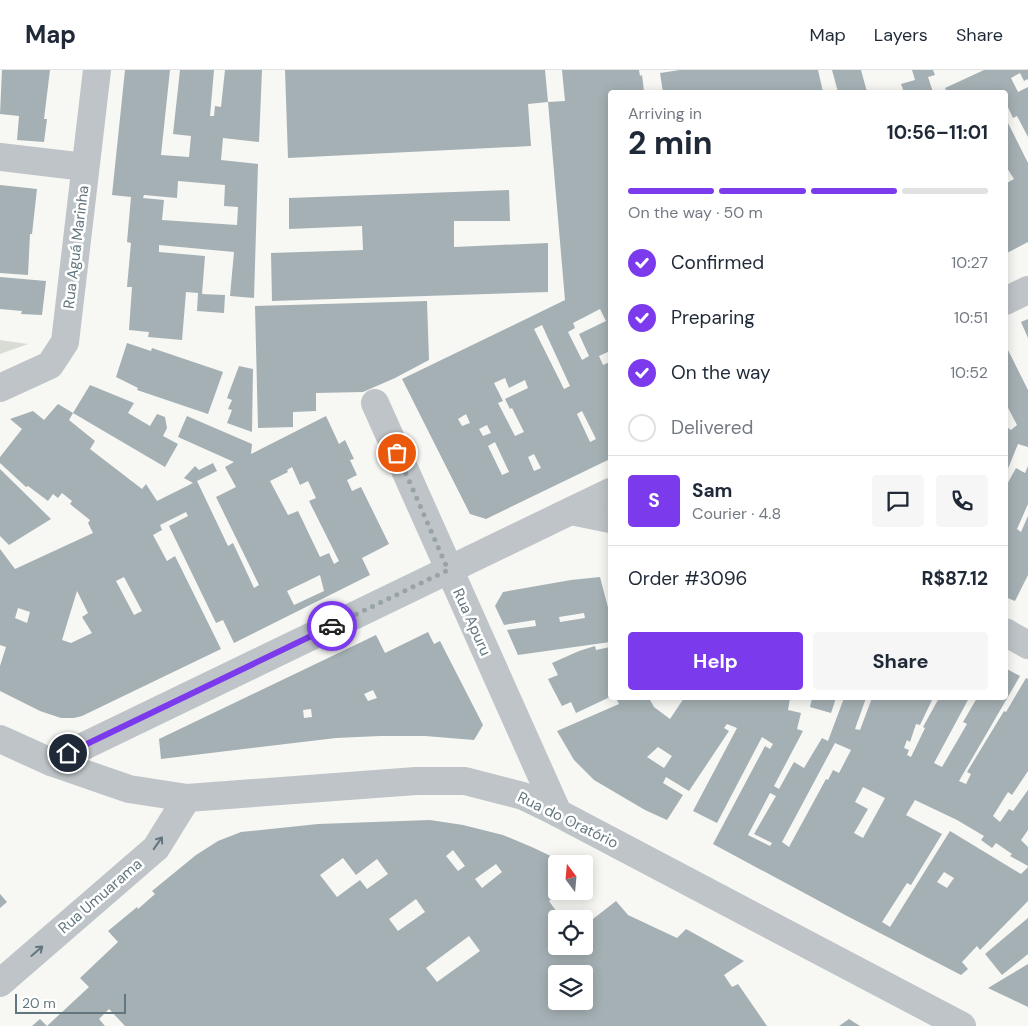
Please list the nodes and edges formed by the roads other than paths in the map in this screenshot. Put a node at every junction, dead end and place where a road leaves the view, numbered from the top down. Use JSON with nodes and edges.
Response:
{"nodes":[{"id":1,"x":96,"y":70,"type":"edge"},
{"id":2,"x":0,"y":157,"type":"edge"},
{"id":3,"x":86,"y":167,"type":"junction"},
{"id":4,"x":1028,"y":290,"type":"edge"},
{"id":5,"x":1008,"y":300,"type":"edge"},
{"id":6,"x":0,"y":388,"type":"edge"},
{"id":7,"x":375,"y":403,"type":"dead end"},
{"id":8,"x":608,"y":493,"type":"edge"},
{"id":9,"x":571,"y":511,"type":"junction"},
{"id":10,"x":608,"y":518,"type":"edge"},
{"id":11,"x":448,"y":570,"type":"junction"},
{"id":12,"x":1008,"y":634,"type":"edge"},
{"id":13,"x":1028,"y":645,"type":"edge"},
{"id":14,"x":0,"y":738,"type":"edge"},
{"id":15,"x":51,"y":762,"type":"junction"},
{"id":16,"x":187,"y":798,"type":"junction"},
{"id":17,"x":558,"y":813,"type":"junction"},
{"id":18,"x":0,"y":983,"type":"edge"},
{"id":19,"x":953,"y":1023,"type":"edge"}],
"edges":[{"from":1,"to":3,"type":"street","name":"Rua Aguá Marinha"},
{"from":2,"to":3,"type":"street"},
{"from":3,"to":6,"type":"street","name":"Rua Aguá Marinha"},
{"from":4,"to":5,"type":"street"},
{"from":7,"to":11,"type":"street","name":"Rua Apuru"},
{"from":8,"to":9,"type":"street"},
{"from":9,"to":10,"type":"street"},
{"from":9,"to":11,"type":"street"},
{"from":11,"to":15,"type":"street"},
{"from":11,"to":17,"type":"street","name":"Rua Apuru"},
{"from":12,"to":13,"type":"street"},
{"from":14,"to":15,"type":"street","name":"Rua do Oratório"},
{"from":15,"to":16,"type":"street","name":"Rua do Oratório"},
{"from":16,"to":17,"type":"street","name":"Rua do Oratório"},
{"from":18,"to":16,"type":"street","name":"Rua Umuarama","one_way":true},
{"from":17,"to":19,"type":"street","name":"Rua do Oratório"}]}
